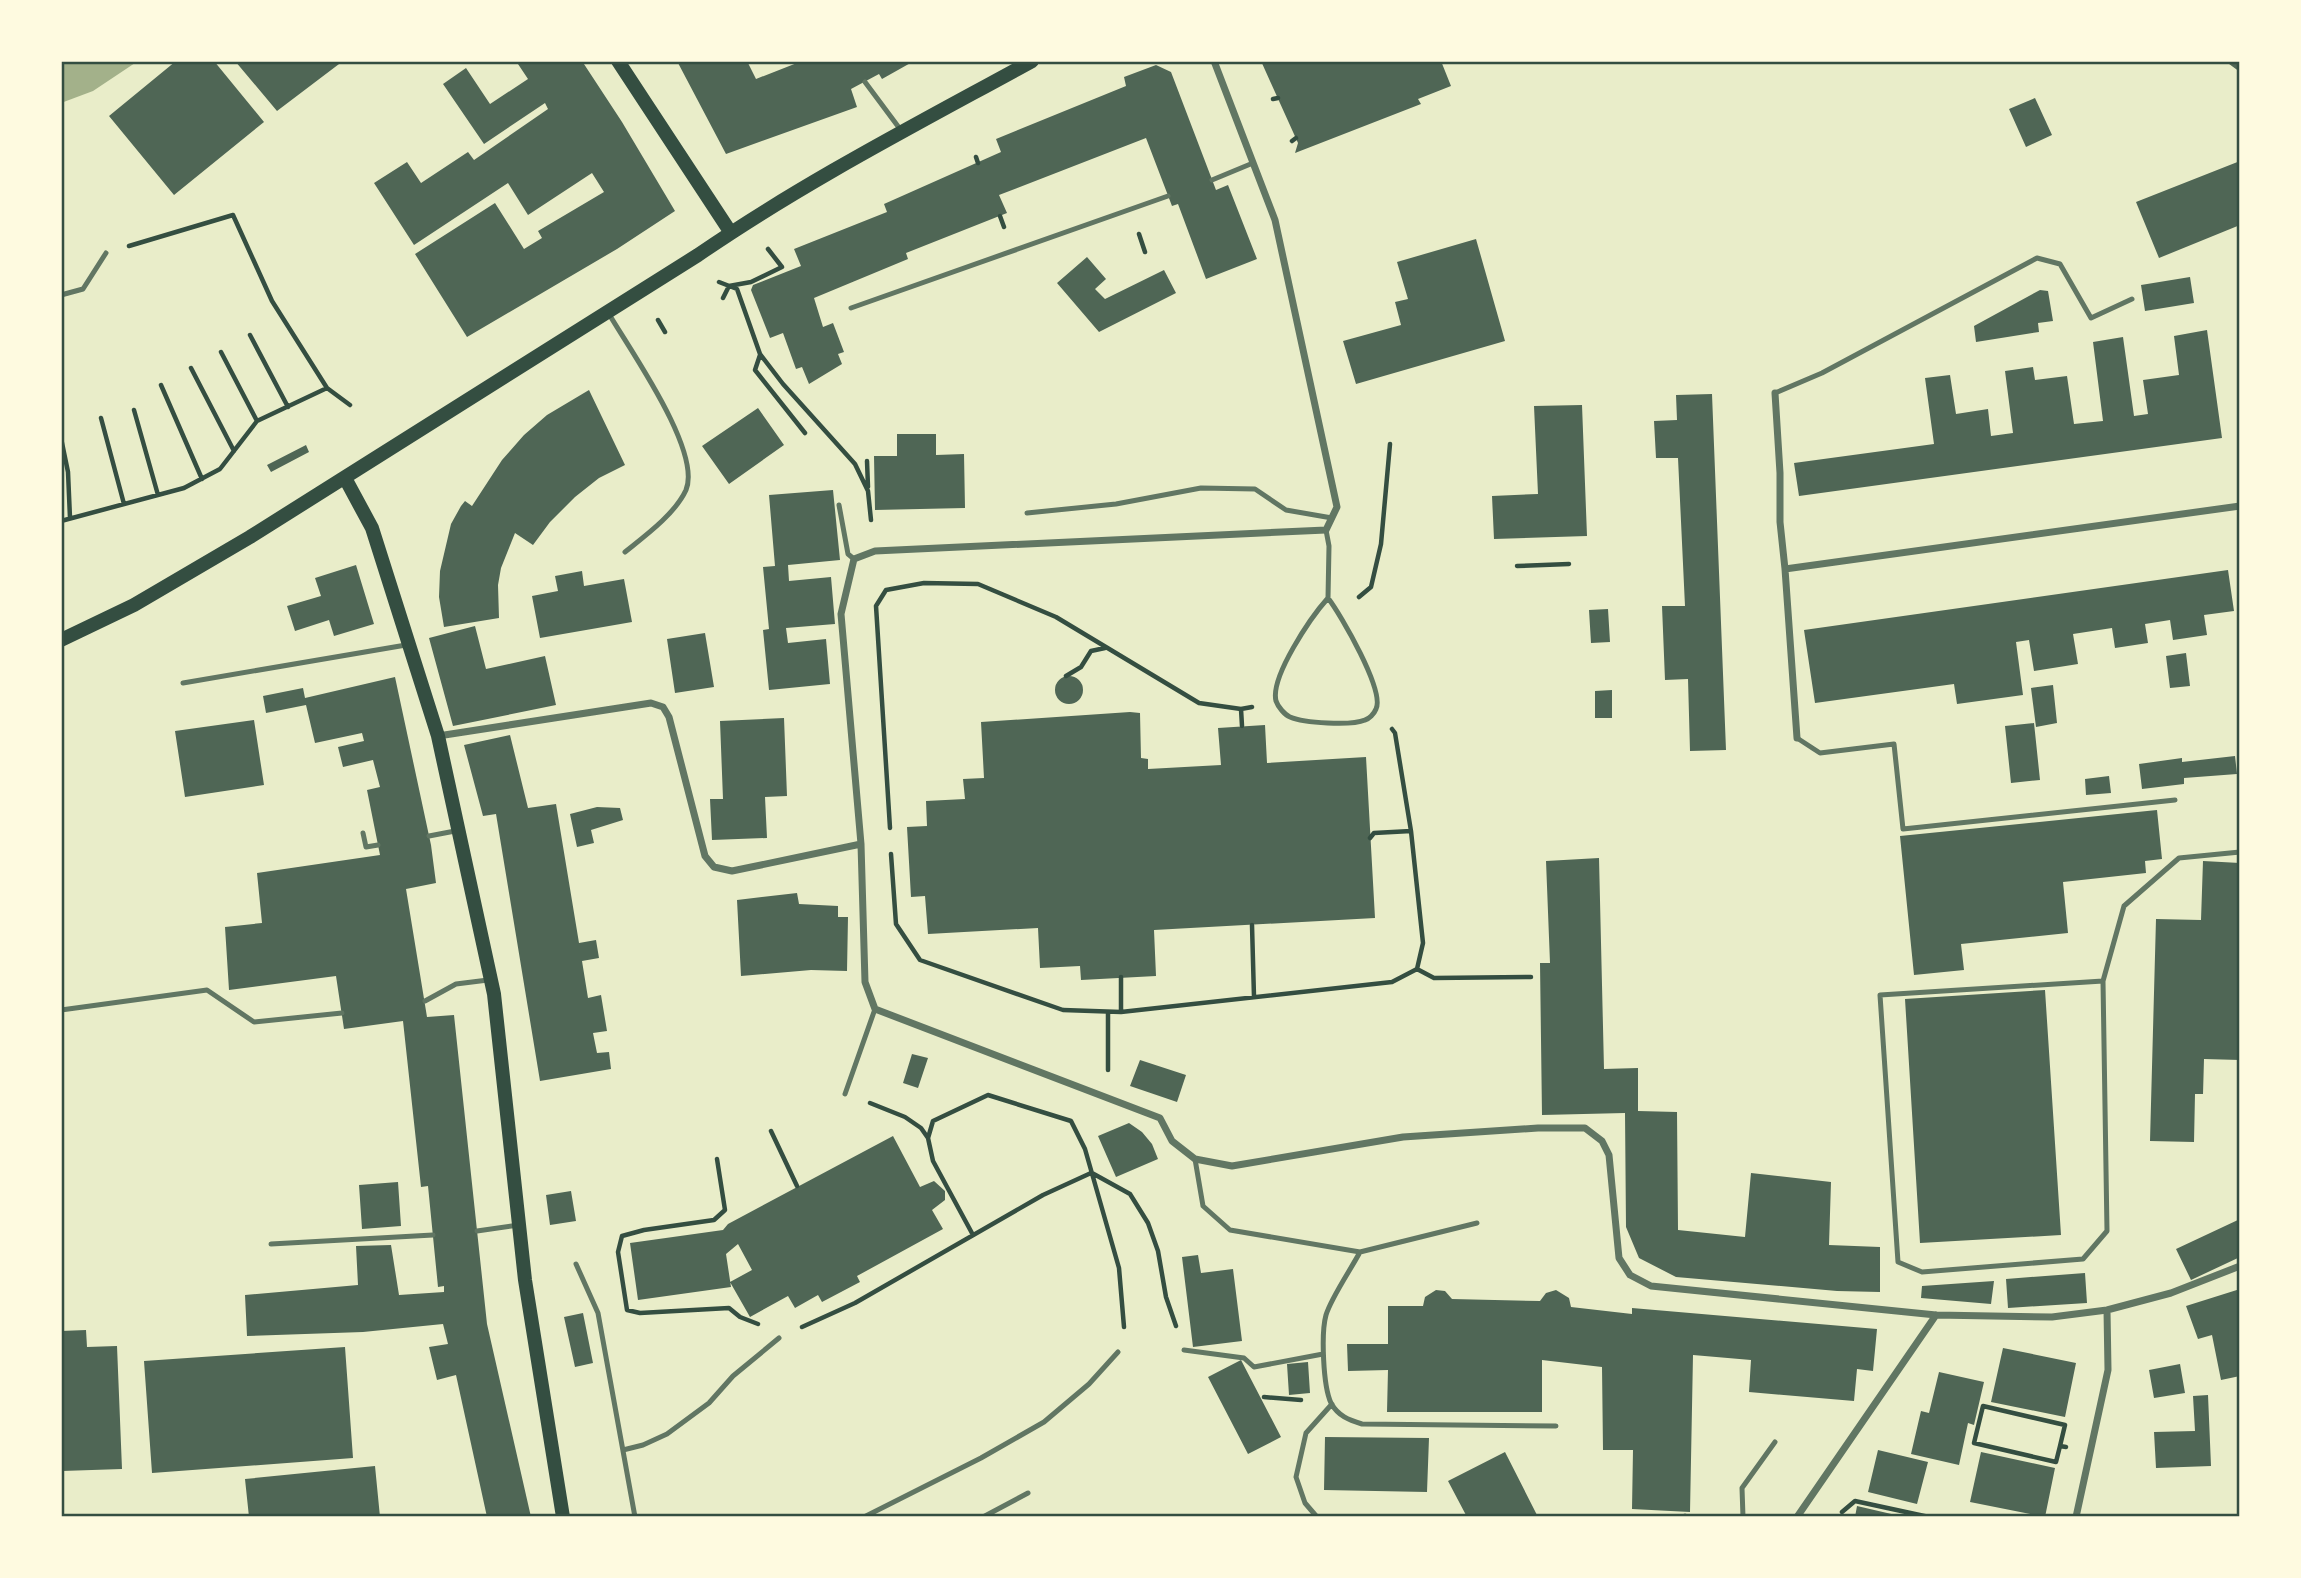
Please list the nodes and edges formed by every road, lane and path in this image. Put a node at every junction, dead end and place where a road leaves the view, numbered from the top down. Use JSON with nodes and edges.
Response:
{"nodes":[{"id":1,"x":618,"y":61,"type":"edge"},
{"id":2,"x":1032,"y":61,"type":"edge"},
{"id":3,"x":1214,"y":61,"type":"edge"},
{"id":4,"x":865,"y":82,"type":"dead end"},
{"id":5,"x":902,"y":132,"type":"junction"},
{"id":6,"x":1253,"y":163,"type":"junction"},
{"id":7,"x":1212,"y":180,"type":"dead end"},
{"id":8,"x":1168,"y":196,"type":"dead end"},
{"id":9,"x":731,"y":233,"type":"junction"},
{"id":10,"x":768,"y":249,"type":"dead end"},
{"id":11,"x":106,"y":253,"type":"joint"},
{"id":12,"x":719,"y":282,"type":"dead end"},
{"id":13,"x":729,"y":286,"type":"junction"},
{"id":14,"x":61,"y":295,"type":"edge"},
{"id":15,"x":723,"y":298,"type":"dead end"},
{"id":16,"x":2132,"y":299,"type":"dead end"},
{"id":17,"x":851,"y":308,"type":"dead end"},
{"id":18,"x":608,"y":312,"type":"junction"},
{"id":19,"x":658,"y":320,"type":"dead end"},
{"id":20,"x":665,"y":332,"type":"dead end"},
{"id":21,"x":250,"y":335,"type":"dead end"},
{"id":22,"x":221,"y":352,"type":"dead end"},
{"id":23,"x":760,"y":354,"type":"junction"},
{"id":24,"x":191,"y":368,"type":"dead end"},
{"id":25,"x":783,"y":384,"type":"junction"},
{"id":26,"x":161,"y":385,"type":"dead end"},
{"id":27,"x":327,"y":388,"type":"junction"},
{"id":28,"x":1775,"y":393,"type":"joint"},
{"id":29,"x":774,"y":394,"type":"junction"},
{"id":30,"x":350,"y":405,"type":"dead end"},
{"id":31,"x":288,"y":407,"type":"junction"},
{"id":32,"x":134,"y":410,"type":"dead end"},
{"id":33,"x":101,"y":418,"type":"dead end"},
{"id":34,"x":257,"y":421,"type":"junction"},
{"id":35,"x":805,"y":433,"type":"dead end"},
{"id":36,"x":61,"y":438,"type":"edge"},
{"id":37,"x":1390,"y":444,"type":"dead end"},
{"id":38,"x":234,"y":451,"type":"junction"},
{"id":39,"x":867,"y":461,"type":"dead end"},
{"id":40,"x":345,"y":478,"type":"junction"},
{"id":41,"x":202,"y":479,"type":"junction"},
{"id":42,"x":158,"y":495,"type":"junction"},
{"id":43,"x":124,"y":504,"type":"junction"},
{"id":44,"x":839,"y":505,"type":"dead end"},
{"id":45,"x":2240,"y":506,"type":"edge"},
{"id":46,"x":1027,"y":513,"type":"dead end"},
{"id":47,"x":70,"y":518,"type":"junction"},
{"id":48,"x":1332,"y":518,"type":"junction"},
{"id":49,"x":61,"y":521,"type":"edge"},
{"id":50,"x":1326,"y":530,"type":"junction"},
{"id":51,"x":625,"y":552,"type":"dead end"},
{"id":52,"x":854,"y":559,"type":"junction"},
{"id":53,"x":1569,"y":564,"type":"dead end"},
{"id":54,"x":1517,"y":566,"type":"dead end"},
{"id":55,"x":1785,"y":569,"type":"junction"},
{"id":56,"x":883,"y":584,"type":"dead end"},
{"id":57,"x":886,"y":590,"type":"junction"},
{"id":58,"x":1328,"y":598,"type":"junction"},
{"id":59,"x":1342,"y":616,"type":"junction"},
{"id":60,"x":63,"y":637,"type":"edge"},
{"id":61,"x":409,"y":644,"type":"junction"},
{"id":62,"x":1106,"y":647,"type":"junction"},
{"id":63,"x":1066,"y":676,"type":"dead end"},
{"id":64,"x":183,"y":683,"type":"dead end"},
{"id":65,"x":1277,"y":703,"type":"junction"},
{"id":66,"x":1377,"y":708,"type":"junction"},
{"id":67,"x":1241,"y":709,"type":"junction"},
{"id":68,"x":1242,"y":726,"type":"dead end"},
{"id":69,"x":438,"y":736,"type":"junction"},
{"id":70,"x":1797,"y":738,"type":"joint"},
{"id":71,"x":2175,"y":800,"type":"dead end"},
{"id":72,"x":458,"y":830,"type":"junction"},
{"id":73,"x":1412,"y":831,"type":"junction"},
{"id":74,"x":363,"y":833,"type":"dead end"},
{"id":75,"x":1371,"y":834,"type":"dead end"},
{"id":76,"x":429,"y":836,"type":"dead end"},
{"id":77,"x":860,"y":844,"type":"junction"},
{"id":78,"x":378,"y":845,"type":"dead end"},
{"id":79,"x":2240,"y":852,"type":"edge"},
{"id":80,"x":1252,"y":925,"type":"dead end"},
{"id":81,"x":1417,"y":969,"type":"junction"},
{"id":82,"x":1121,"y":977,"type":"dead end"},
{"id":83,"x":1531,"y":977,"type":"dead end"},
{"id":84,"x":491,"y":979,"type":"junction"},
{"id":85,"x":2103,"y":981,"type":"junction"},
{"id":86,"x":1254,"y":997,"type":"junction"},
{"id":87,"x":425,"y":1001,"type":"dead end"},
{"id":88,"x":875,"y":1009,"type":"junction"},
{"id":89,"x":61,"y":1010,"type":"edge"},
{"id":90,"x":1108,"y":1012,"type":"junction"},
{"id":91,"x":1121,"y":1012,"type":"junction"},
{"id":92,"x":342,"y":1013,"type":"dead end"},
{"id":93,"x":1109,"y":1080,"type":"dead end"},
{"id":94,"x":845,"y":1094,"type":"dead end"},
{"id":95,"x":878,"y":1108,"type":"dead end"},
{"id":96,"x":771,"y":1132,"type":"dead end"},
{"id":97,"x":928,"y":1138,"type":"junction"},
{"id":98,"x":717,"y":1159,"type":"dead end"},
{"id":99,"x":1195,"y":1159,"type":"junction"},
{"id":100,"x":1091,"y":1173,"type":"junction"},
{"id":101,"x":797,"y":1186,"type":"dead end"},
{"id":102,"x":1477,"y":1223,"type":"dead end"},
{"id":103,"x":519,"y":1225,"type":"junction"},
{"id":104,"x":477,"y":1231,"type":"dead end"},
{"id":105,"x":433,"y":1235,"type":"dead end"},
{"id":106,"x":974,"y":1235,"type":"junction"},
{"id":107,"x":271,"y":1244,"type":"dead end"},
{"id":108,"x":1360,"y":1252,"type":"junction"},
{"id":109,"x":576,"y":1265,"type":"dead end"},
{"id":110,"x":2240,"y":1266,"type":"edge"},
{"id":111,"x":2107,"y":1310,"type":"junction"},
{"id":112,"x":1937,"y":1315,"type":"junction"},
{"id":113,"x":779,"y":1338,"type":"junction"},
{"id":114,"x":1184,"y":1350,"type":"joint"},
{"id":115,"x":1118,"y":1352,"type":"joint"},
{"id":116,"x":1323,"y":1354,"type":"junction"},
{"id":117,"x":1264,"y":1397,"type":"dead end"},
{"id":118,"x":1307,"y":1401,"type":"dead end"},
{"id":119,"x":1332,"y":1404,"type":"junction"},
{"id":120,"x":1556,"y":1426,"type":"dead end"},
{"id":121,"x":1775,"y":1442,"type":"dead end"},
{"id":122,"x":2060,"y":1446,"type":"junction"},
{"id":123,"x":623,"y":1450,"type":"junction"},
{"id":124,"x":2090,"y":1453,"type":"junction"},
{"id":125,"x":1028,"y":1493,"type":"dead end"},
{"id":126,"x":1842,"y":1512,"type":"dead end"},
{"id":127,"x":563,"y":1517,"type":"edge"},
{"id":128,"x":635,"y":1517,"type":"edge"},
{"id":129,"x":864,"y":1517,"type":"edge"},
{"id":130,"x":983,"y":1517,"type":"edge"},
{"id":131,"x":1317,"y":1517,"type":"edge"},
{"id":132,"x":1743,"y":1517,"type":"edge"},
{"id":133,"x":1797,"y":1517,"type":"edge"},
{"id":134,"x":1929,"y":1517,"type":"edge"},
{"id":135,"x":2076,"y":1517,"type":"edge"}],
"edges":[{"from":1,"to":9,"type":"main road"},
{"from":2,"to":5,"type":"main road"},
{"from":3,"to":6,"type":"street"},
{"from":4,"to":5,"type":"lane"},
{"from":5,"to":9,"type":"main road"},
{"from":6,"to":7,"type":"lane"},
{"from":6,"to":48,"type":"street"},
{"from":8,"to":17,"type":"lane"},
{"from":9,"to":18,"type":"main road"},
{"from":10,"to":13,"type":"path"},
{"from":11,"to":14,"type":"lane"},
{"from":11,"to":27,"type":"path"},
{"from":12,"to":13,"type":"path"},
{"from":13,"to":15,"type":"path"},
{"from":13,"to":23,"type":"path"},
{"from":16,"to":28,"type":"lane"},
{"from":18,"to":40,"type":"main road"},
{"from":18,"to":51,"type":"lane"},
{"from":19,"to":20,"type":"path"},
{"from":21,"to":31,"type":"path"},
{"from":22,"to":34,"type":"path"},
{"from":23,"to":25,"type":"path"},
{"from":23,"to":29,"type":"path"},
{"from":24,"to":38,"type":"path"},
{"from":25,"to":29,"type":"path"},
{"from":25,"to":39,"type":"path"},
{"from":26,"to":41,"type":"path"},
{"from":27,"to":30,"type":"path"},
{"from":27,"to":31,"type":"path"},
{"from":28,"to":55,"type":"street"},
{"from":29,"to":35,"type":"path"},
{"from":31,"to":34,"type":"path"},
{"from":32,"to":42,"type":"path"},
{"from":33,"to":43,"type":"path"},
{"from":34,"to":38,"type":"path"},
{"from":36,"to":47,"type":"path"},
{"from":37,"to":59,"type":"path"},
{"from":38,"to":41,"type":"path"},
{"from":40,"to":60,"type":"main road"},
{"from":40,"to":61,"type":"main road"},
{"from":41,"to":42,"type":"path"},
{"from":42,"to":43,"type":"path"},
{"from":43,"to":47,"type":"path"},
{"from":44,"to":52,"type":"lane"},
{"from":45,"to":55,"type":"street"},
{"from":46,"to":48,"type":"lane"},
{"from":47,"to":49,"type":"path"},
{"from":48,"to":50,"type":"street"},
{"from":50,"to":52,"type":"street"},
{"from":50,"to":58,"type":"lane"},
{"from":52,"to":77,"type":"street"},
{"from":53,"to":54,"type":"path"},
{"from":55,"to":70,"type":"street"},
{"from":56,"to":57,"type":"path"},
{"from":57,"to":62,"type":"path"},
{"from":57,"to":90,"type":"path"},
{"from":58,"to":59,"type":"lane"},
{"from":58,"to":65,"type":"lane"},
{"from":59,"to":66,"type":"lane"},
{"from":61,"to":64,"type":"lane"},
{"from":61,"to":69,"type":"main road"},
{"from":62,"to":63,"type":"path"},
{"from":62,"to":67,"type":"path"},
{"from":65,"to":66,"type":"lane"},
{"from":65,"to":67,"type":"path"},
{"from":66,"to":73,"type":"path"},
{"from":67,"to":68,"type":"path"},
{"from":69,"to":72,"type":"main road"},
{"from":69,"to":77,"type":"street"},
{"from":70,"to":71,"type":"lane"},
{"from":72,"to":76,"type":"lane"},
{"from":72,"to":84,"type":"main road"},
{"from":73,"to":75,"type":"path"},
{"from":73,"to":81,"type":"path"},
{"from":74,"to":78,"type":"lane"},
{"from":77,"to":88,"type":"street"},
{"from":79,"to":85,"type":"lane"},
{"from":80,"to":86,"type":"path"},
{"from":81,"to":83,"type":"path"},
{"from":81,"to":86,"type":"path"},
{"from":82,"to":91,"type":"path"},
{"from":84,"to":87,"type":"lane"},
{"from":84,"to":103,"type":"main road"},
{"from":85,"to":85,"type":"lane"},
{"from":86,"to":91,"type":"path"},
{"from":88,"to":94,"type":"lane"},
{"from":88,"to":99,"type":"street"},
{"from":89,"to":92,"type":"lane"},
{"from":90,"to":91,"type":"path"},
{"from":90,"to":93,"type":"path"},
{"from":95,"to":97,"type":"path"},
{"from":96,"to":101,"type":"path"},
{"from":97,"to":100,"type":"path"},
{"from":97,"to":106,"type":"path"},
{"from":98,"to":113,"type":"path"},
{"from":99,"to":108,"type":"lane"},
{"from":99,"to":112,"type":"street"},
{"from":100,"to":106,"type":"path"},
{"from":100,"to":114,"type":"path"},
{"from":100,"to":115,"type":"path"},
{"from":102,"to":108,"type":"lane"},
{"from":103,"to":104,"type":"lane"},
{"from":103,"to":127,"type":"main road"},
{"from":105,"to":107,"type":"lane"},
{"from":106,"to":113,"type":"path"},
{"from":108,"to":116,"type":"lane"},
{"from":109,"to":123,"type":"lane"},
{"from":110,"to":111,"type":"street"},
{"from":111,"to":112,"type":"street"},
{"from":111,"to":124,"type":"street"},
{"from":112,"to":133,"type":"street"},
{"from":113,"to":123,"type":"lane"},
{"from":114,"to":116,"type":"lane"},
{"from":115,"to":129,"type":"lane"},
{"from":116,"to":119,"type":"lane"},
{"from":117,"to":118,"type":"path"},
{"from":119,"to":120,"type":"lane"},
{"from":119,"to":131,"type":"lane"},
{"from":121,"to":132,"type":"lane"},
{"from":122,"to":122,"type":"path"},
{"from":122,"to":124,"type":"path"},
{"from":123,"to":128,"type":"lane"},
{"from":124,"to":135,"type":"street"},
{"from":125,"to":130,"type":"lane"},
{"from":126,"to":134,"type":"path"}]}
